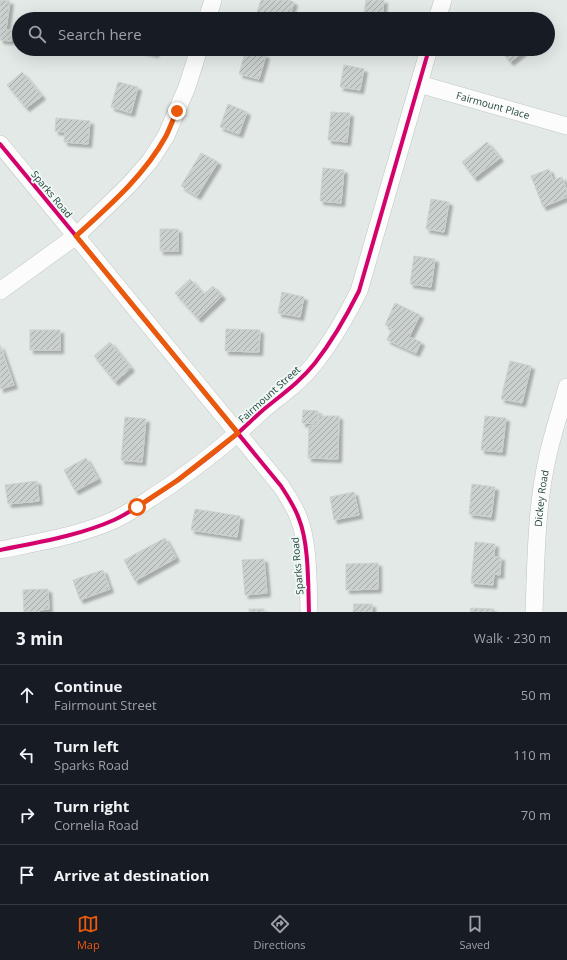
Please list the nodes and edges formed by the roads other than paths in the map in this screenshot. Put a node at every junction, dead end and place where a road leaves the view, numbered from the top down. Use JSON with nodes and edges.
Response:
{"nodes":[{"id":1,"x":213,"y":0,"type":"edge"},
{"id":2,"x":442,"y":0,"type":"edge"},
{"id":3,"x":209,"y":12,"type":"edge"},
{"id":4,"x":439,"y":12,"type":"edge"},
{"id":5,"x":197,"y":56,"type":"edge"},
{"id":6,"x":427,"y":56,"type":"edge"},
{"id":7,"x":419,"y":84,"type":"junction"},
{"id":8,"x":567,"y":126,"type":"edge"},
{"id":9,"x":0,"y":144,"type":"edge"},
{"id":10,"x":76,"y":236,"type":"junction"},
{"id":11,"x":0,"y":292,"type":"edge"},
{"id":12,"x":567,"y":387,"type":"edge"},
{"id":13,"x":238,"y":433,"type":"junction"},
{"id":14,"x":0,"y":550,"type":"edge"},
{"id":15,"x":309,"y":612,"type":"edge"},
{"id":16,"x":534,"y":612,"type":"edge"}],
"edges":[{"from":1,"to":3,"type":"street"},
{"from":2,"to":4,"type":"street"},
{"from":5,"to":10,"type":"street"},
{"from":6,"to":7,"type":"street","name":"Fairmount Street"},
{"from":7,"to":8,"type":"street","name":"Fairmount Place"},
{"from":7,"to":13,"type":"street","name":"Fairmount Street"},
{"from":9,"to":10,"type":"street","name":"Sparks Road"},
{"from":10,"to":11,"type":"street"},
{"from":10,"to":13,"type":"street","name":"Sparks Road"},
{"from":12,"to":16,"type":"street","name":"Dickey Road"},
{"from":13,"to":14,"type":"street","name":"Fairmount Street"},
{"from":13,"to":15,"type":"street","name":"Sparks Road"}]}
